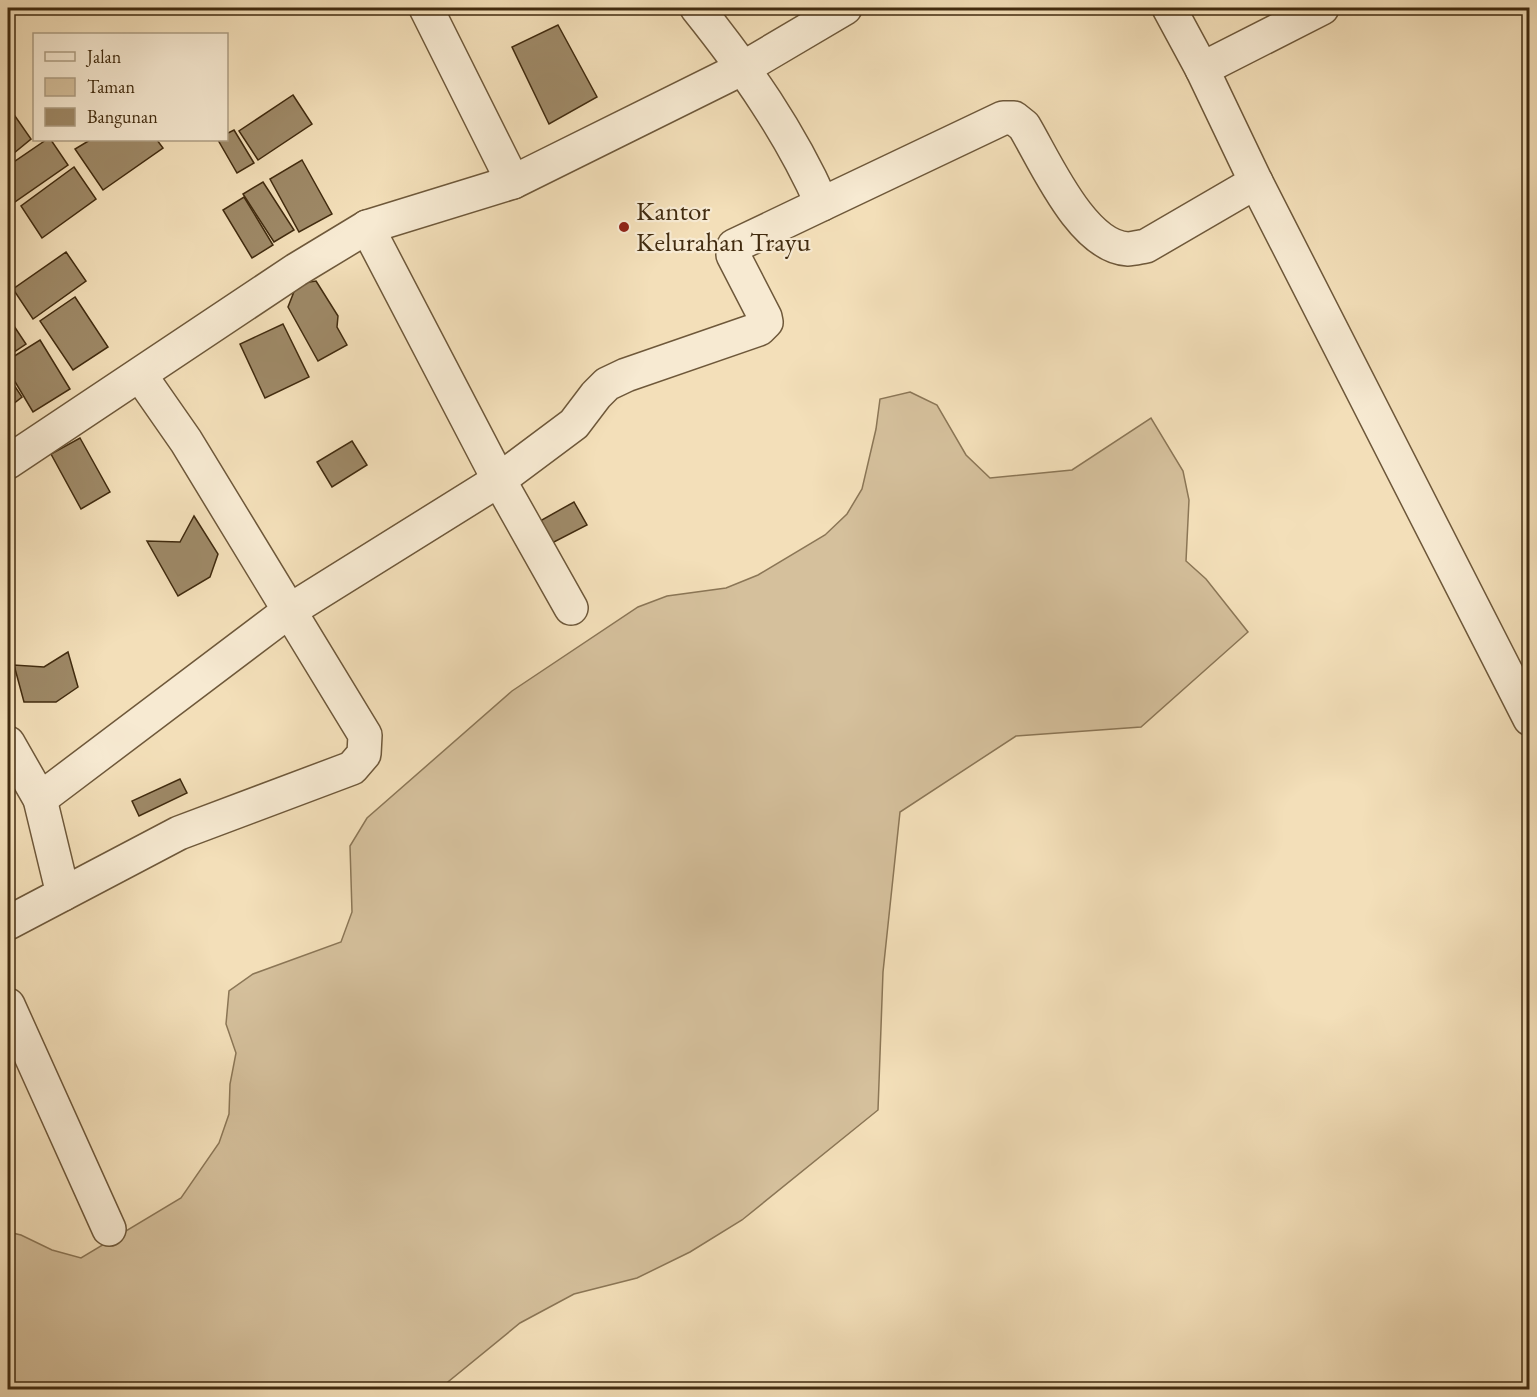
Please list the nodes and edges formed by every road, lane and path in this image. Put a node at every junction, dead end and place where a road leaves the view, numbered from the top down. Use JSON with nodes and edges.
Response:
{"nodes":[{"id":1,"x":426,"y":8,"type":"edge"},
{"id":2,"x":697,"y":8,"type":"edge"},
{"id":3,"x":845,"y":8,"type":"edge"},
{"id":4,"x":1169,"y":8,"type":"edge"},
{"id":5,"x":1322,"y":8,"type":"edge"},
{"id":6,"x":745,"y":67,"type":"junction"},
{"id":7,"x":1202,"y":69,"type":"junction"},
{"id":8,"x":513,"y":182,"type":"junction"},
{"id":9,"x":1256,"y":182,"type":"junction"},
{"id":10,"x":822,"y":204,"type":"junction"},
{"id":11,"x":367,"y":227,"type":"junction"},
{"id":12,"x":140,"y":375,"type":"junction"},
{"id":13,"x":8,"y":462,"type":"edge"},
{"id":14,"x":499,"y":480,"type":"junction"},
{"id":15,"x":571,"y":608,"type":"dead end"},
{"id":16,"x":289,"y":611,"type":"junction"},
{"id":17,"x":1530,"y":719,"type":"edge"},
{"id":18,"x":8,"y":742,"type":"edge"},
{"id":19,"x":40,"y":799,"type":"junction"},
{"id":20,"x":63,"y":894,"type":"junction"},
{"id":21,"x":8,"y":923,"type":"edge"},
{"id":22,"x":8,"y":1005,"type":"edge"},
{"id":23,"x":109,"y":1229,"type":"dead end"}],
"edges":[{"from":1,"to":8,"type":"street"},
{"from":2,"to":6,"type":"street"},
{"from":3,"to":6,"type":"street"},
{"from":4,"to":7,"type":"street"},
{"from":5,"to":7,"type":"street"},
{"from":6,"to":8,"type":"street"},
{"from":6,"to":10,"type":"street"},
{"from":7,"to":9,"type":"street"},
{"from":8,"to":11,"type":"street"},
{"from":9,"to":10,"type":"street"},
{"from":9,"to":17,"type":"street"},
{"from":10,"to":14,"type":"street"},
{"from":11,"to":12,"type":"street"},
{"from":11,"to":14,"type":"street"},
{"from":12,"to":13,"type":"street"},
{"from":12,"to":16,"type":"street"},
{"from":14,"to":15,"type":"street"},
{"from":14,"to":16,"type":"street"},
{"from":16,"to":19,"type":"street"},
{"from":16,"to":20,"type":"street"},
{"from":18,"to":19,"type":"street"},
{"from":19,"to":20,"type":"street"},
{"from":20,"to":21,"type":"street"},
{"from":22,"to":23,"type":"street"}]}
